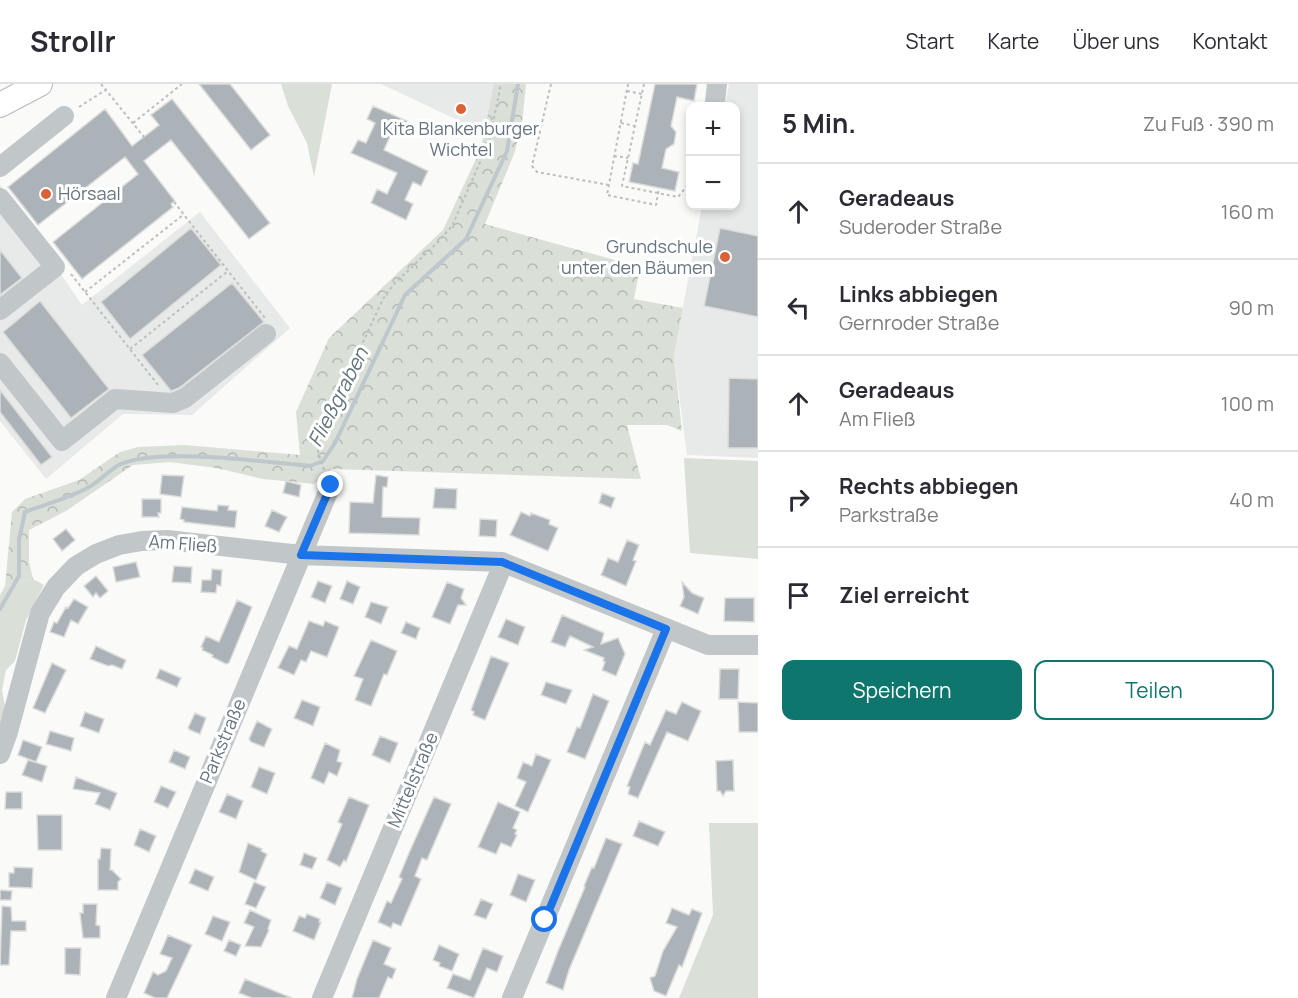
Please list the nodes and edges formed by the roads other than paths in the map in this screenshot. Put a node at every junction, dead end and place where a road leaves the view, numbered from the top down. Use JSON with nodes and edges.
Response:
{"nodes":[{"id":1,"x":40,"y":84,"type":"edge"},
{"id":2,"x":0,"y":105,"type":"edge"},
{"id":3,"x":64,"y":116,"type":"road end"},
{"id":4,"x":0,"y":167,"type":"edge"},
{"id":5,"x":0,"y":198,"type":"edge"},
{"id":6,"x":0,"y":310,"type":"edge"},
{"id":7,"x":266,"y":334,"type":"road end"},
{"id":8,"x":0,"y":363,"type":"edge"},
{"id":9,"x":328,"y":477,"type":"road end"},
{"id":10,"x":301,"y":555,"type":"junction"},
{"id":11,"x":502,"y":562,"type":"junction"},
{"id":12,"x":666,"y":629,"type":"junction"},
{"id":13,"x":758,"y":645,"type":"edge"},
{"id":14,"x":0,"y":754,"type":"edge"},
{"id":15,"x":116,"y":998,"type":"edge"},
{"id":16,"x":322,"y":998,"type":"edge"},
{"id":17,"x":512,"y":998,"type":"edge"}],
"edges":[{"from":1,"to":2,"type":"main road"},
{"from":3,"to":4,"type":"street"},
{"from":5,"to":6,"type":"street"},
{"from":7,"to":8,"type":"street"},
{"from":9,"to":10,"type":"street","name":"Parkstraße"},
{"from":10,"to":11,"type":"street","name":"Am Fließ"},
{"from":10,"to":14,"type":"street","name":"Am Fließ"},
{"from":10,"to":15,"type":"street","name":"Parkstraße"},
{"from":11,"to":12,"type":"street"},
{"from":11,"to":16,"type":"street","name":"Mittelstraße"},
{"from":12,"to":13,"type":"street"},
{"from":12,"to":17,"type":"street"}]}
